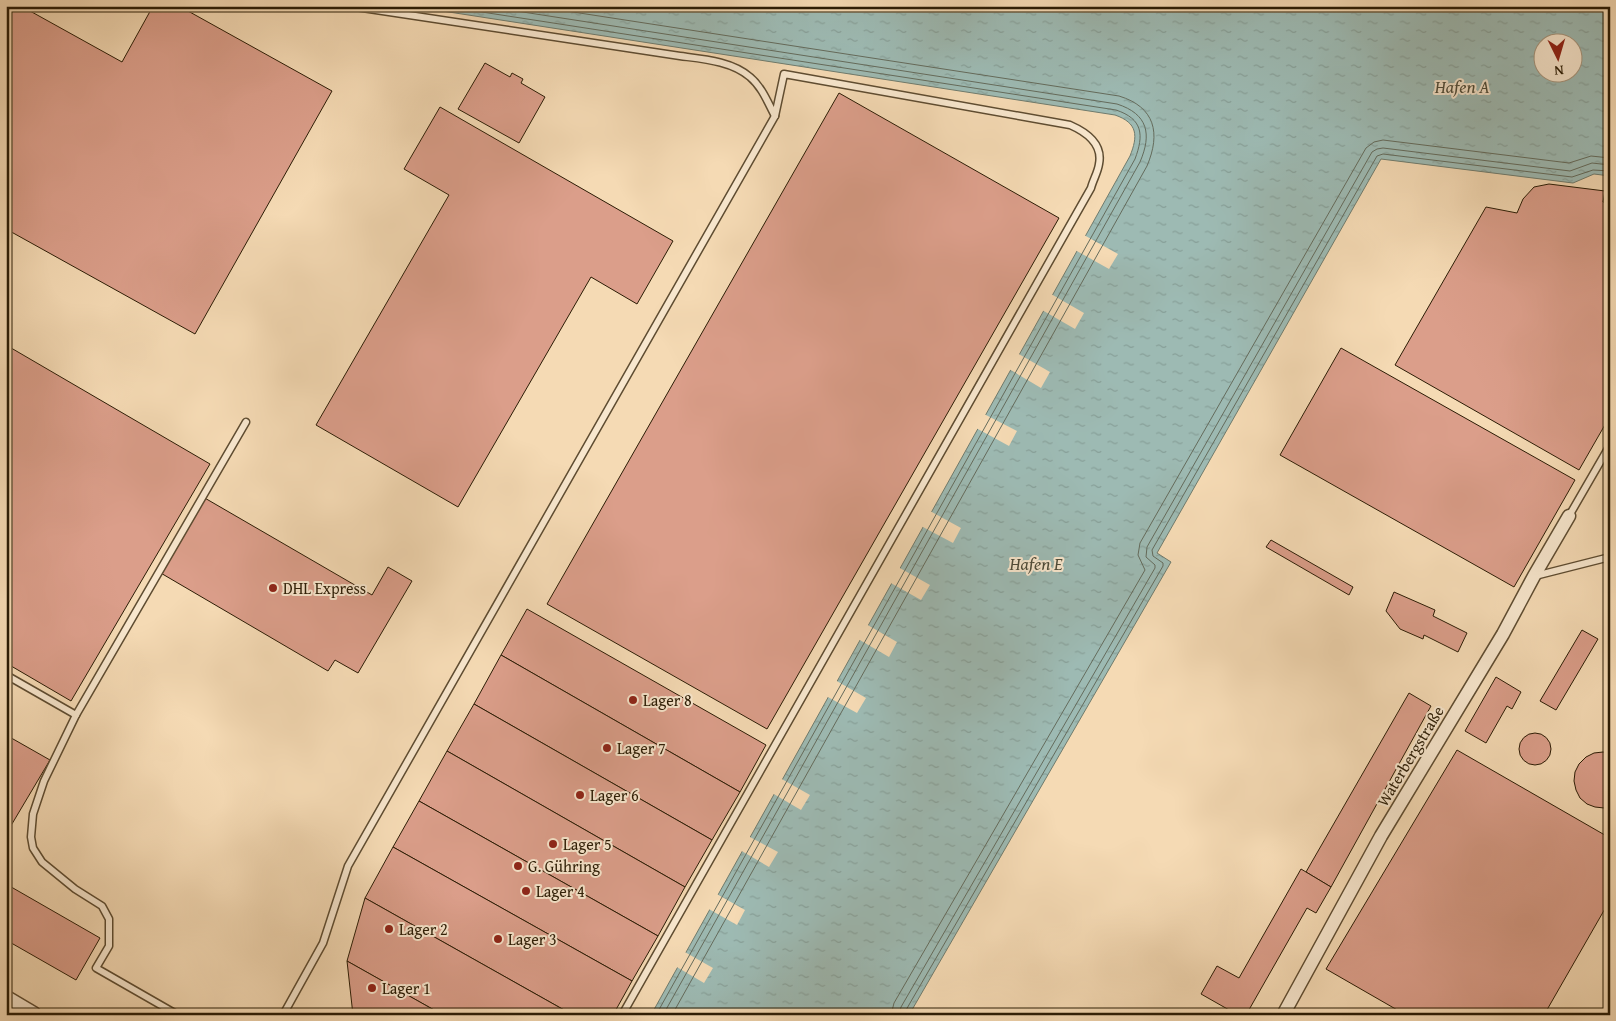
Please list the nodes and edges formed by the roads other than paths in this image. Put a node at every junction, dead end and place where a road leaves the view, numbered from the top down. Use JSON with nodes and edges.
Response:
{"nodes":[{"id":1,"x":349,"y":6,"type":"edge"},
{"id":2,"x":776,"y":116,"type":"junction"},
{"id":3,"x":246,"y":422,"type":"dead end"},
{"id":4,"x":1610,"y":445,"type":"edge"},
{"id":5,"x":1569,"y":516,"type":"joint"},
{"id":6,"x":1610,"y":557,"type":"edge"},
{"id":7,"x":1534,"y":576,"type":"junction"},
{"id":8,"x":6,"y":675,"type":"edge"},
{"id":9,"x":76,"y":715,"type":"junction"},
{"id":10,"x":6,"y":999,"type":"edge"},
{"id":11,"x":33,"y":1015,"type":"edge"},
{"id":12,"x":178,"y":1015,"type":"edge"},
{"id":13,"x":283,"y":1015,"type":"edge"},
{"id":14,"x":622,"y":1015,"type":"edge"},
{"id":15,"x":1284,"y":1015,"type":"edge"}],
"edges":[{"from":1,"to":2,"type":"lane"},
{"from":2,"to":13,"type":"lane"},
{"from":2,"to":14,"type":"lane"},
{"from":3,"to":9,"type":"lane"},
{"from":4,"to":5,"type":"lane"},
{"from":5,"to":7,"type":"street","name":"Waterbergstraße"},
{"from":6,"to":7,"type":"lane"},
{"from":7,"to":15,"type":"street","name":"Waterbergstraße"},
{"from":8,"to":9,"type":"lane"},
{"from":9,"to":12,"type":"lane"},
{"from":10,"to":11,"type":"street"}]}
